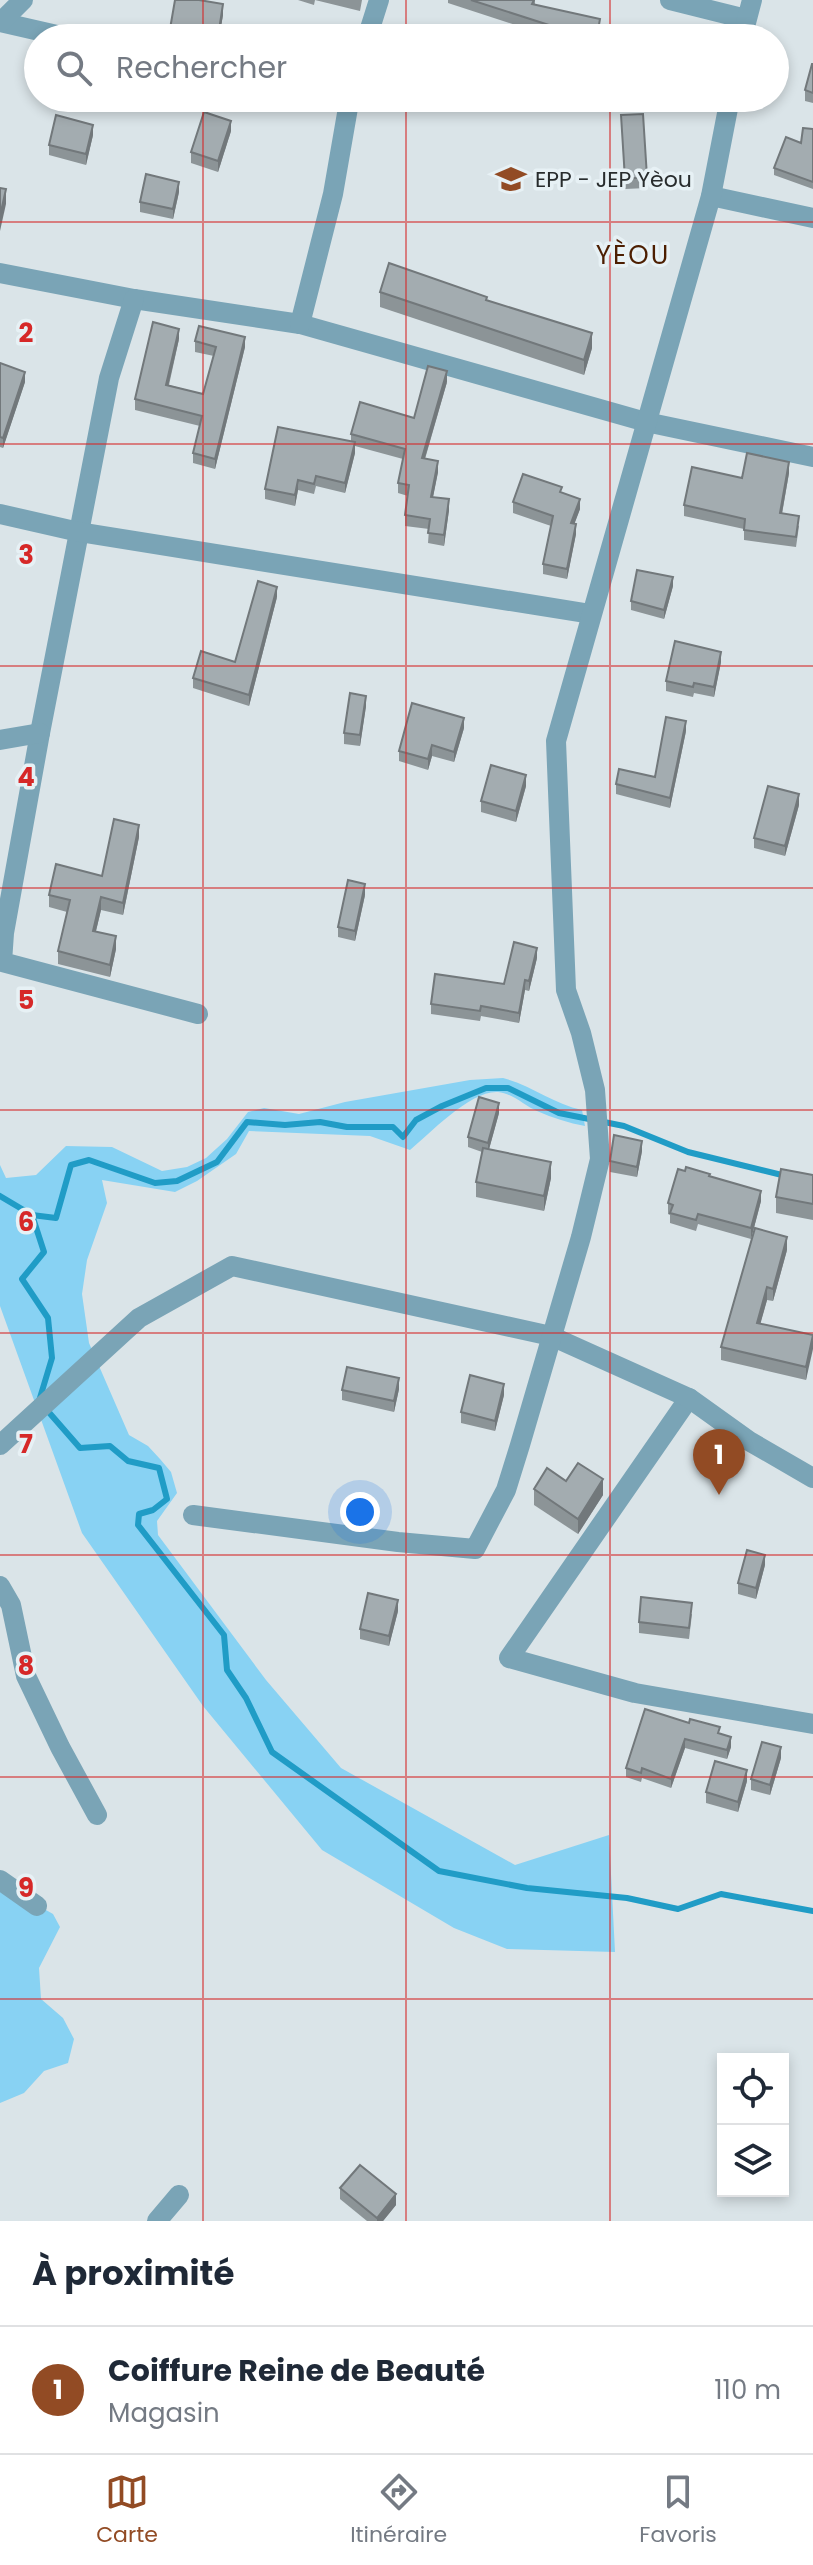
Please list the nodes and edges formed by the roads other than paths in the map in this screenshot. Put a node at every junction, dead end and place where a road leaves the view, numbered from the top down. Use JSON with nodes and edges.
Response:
{"nodes":[{"id":1,"x":23,"y":0,"type":"edge"},
{"id":2,"x":379,"y":0,"type":"edge"},
{"id":3,"x":670,"y":0,"type":"edge"},
{"id":4,"x":747,"y":19,"type":"edge"},
{"id":5,"x":0,"y":22,"type":"edge"},
{"id":6,"x":371,"y":24,"type":"edge"},
{"id":7,"x":24,"y":27,"type":"edge"},
{"id":8,"x":342,"y":112,"type":"edge"},
{"id":9,"x":727,"y":112,"type":"edge"},
{"id":10,"x":711,"y":196,"type":"junction"},
{"id":11,"x":813,"y":218,"type":"edge"},
{"id":12,"x":0,"y":273,"type":"edge"},
{"id":13,"x":134,"y":299,"type":"junction"},
{"id":14,"x":300,"y":324,"type":"junction"},
{"id":15,"x":646,"y":422,"type":"junction"},
{"id":16,"x":813,"y":457,"type":"edge"},
{"id":17,"x":0,"y":514,"type":"edge"},
{"id":18,"x":79,"y":532,"type":"junction"},
{"id":19,"x":591,"y":614,"type":"junction"},
{"id":20,"x":40,"y":733,"type":"junction"},
{"id":21,"x":0,"y":740,"type":"edge"},
{"id":22,"x":198,"y":1014,"type":"dead end"},
{"id":23,"x":551,"y":1336,"type":"junction"},
{"id":24,"x":689,"y":1398,"type":"junction"},
{"id":25,"x":0,"y":1445,"type":"edge"},
{"id":26,"x":813,"y":1478,"type":"edge"},
{"id":27,"x":193,"y":1515,"type":"dead end"},
{"id":28,"x":0,"y":1586,"type":"edge"},
{"id":29,"x":813,"y":1724,"type":"edge"},
{"id":30,"x":97,"y":1815,"type":"dead end"},
{"id":31,"x":0,"y":1880,"type":"edge"},
{"id":32,"x":37,"y":1906,"type":"dead end"},
{"id":33,"x":179,"y":2195,"type":"dead end"},
{"id":34,"x":157,"y":2221,"type":"edge"}],
"edges":[{"from":1,"to":5,"type":"street"},
{"from":2,"to":6,"type":"street"},
{"from":3,"to":4,"type":"street"},
{"from":5,"to":7,"type":"street"},
{"from":8,"to":14,"type":"street"},
{"from":9,"to":10,"type":"street"},
{"from":10,"to":11,"type":"street"},
{"from":10,"to":15,"type":"street"},
{"from":12,"to":13,"type":"street"},
{"from":13,"to":14,"type":"street"},
{"from":13,"to":18,"type":"street"},
{"from":14,"to":15,"type":"street"},
{"from":15,"to":16,"type":"street"},
{"from":15,"to":19,"type":"street"},
{"from":17,"to":18,"type":"street"},
{"from":18,"to":19,"type":"street"},
{"from":18,"to":20,"type":"street"},
{"from":19,"to":23,"type":"street"},
{"from":20,"to":21,"type":"street"},
{"from":20,"to":22,"type":"street"},
{"from":23,"to":24,"type":"street"},
{"from":23,"to":25,"type":"street"},
{"from":23,"to":27,"type":"street"},
{"from":24,"to":26,"type":"street"},
{"from":24,"to":29,"type":"street"},
{"from":28,"to":30,"type":"street"},
{"from":31,"to":32,"type":"street"},
{"from":33,"to":34,"type":"street"}]}
